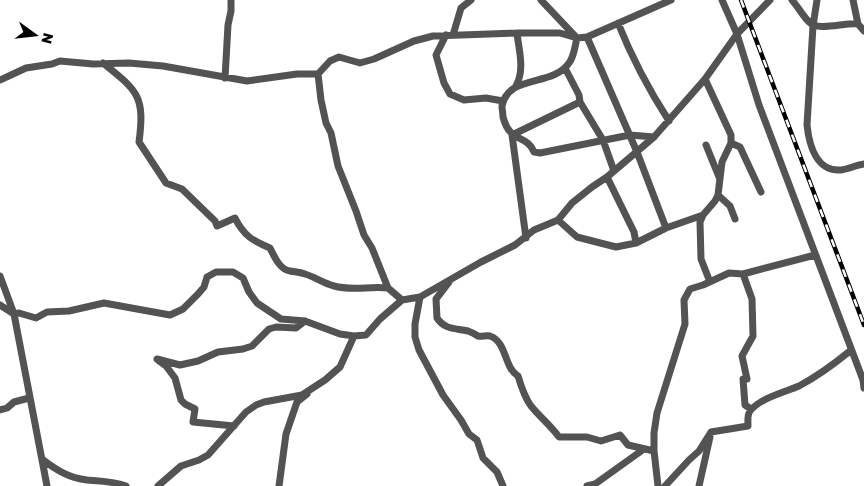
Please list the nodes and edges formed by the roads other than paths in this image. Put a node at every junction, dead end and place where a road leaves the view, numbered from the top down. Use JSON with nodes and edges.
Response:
{"nodes":[{"id":1,"x":231,"y":0,"type":"edge"},
{"id":2,"x":471,"y":0,"type":"edge"},
{"id":3,"x":541,"y":0,"type":"edge"},
{"id":4,"x":671,"y":0,"type":"edge"},
{"id":5,"x":722,"y":0,"type":"edge"},
{"id":6,"x":770,"y":0,"type":"edge"},
{"id":7,"x":792,"y":0,"type":"edge"},
{"id":8,"x":817,"y":0,"type":"edge"},
{"id":9,"x":852,"y":0,"type":"edge"},
{"id":10,"x":618,"y":23,"type":"junction"},
{"id":11,"x":858,"y":24,"type":"junction"},
{"id":12,"x":813,"y":26,"type":"junction"},
{"id":13,"x":864,"y":31,"type":"edge"},
{"id":14,"x":517,"y":33,"type":"junction"},
{"id":15,"x":737,"y":34,"type":"junction"},
{"id":16,"x":449,"y":35,"type":"junction"},
{"id":17,"x":587,"y":37,"type":"junction"},
{"id":18,"x":577,"y":38,"type":"junction"},
{"id":19,"x":103,"y":63,"type":"junction"},
{"id":20,"x":565,"y":68,"type":"junction"},
{"id":21,"x":318,"y":74,"type":"junction"},
{"id":22,"x":225,"y":78,"type":"junction"},
{"id":23,"x":0,"y":80,"type":"edge"},
{"id":24,"x":705,"y":80,"type":"junction"},
{"id":25,"x":516,"y":86,"type":"junction"},
{"id":26,"x":504,"y":101,"type":"junction"},
{"id":27,"x":580,"y":102,"type":"junction"},
{"id":28,"x":669,"y":121,"type":"junction"},
{"id":29,"x":512,"y":135,"type":"junction"},
{"id":30,"x":630,"y":135,"type":"junction"},
{"id":31,"x":654,"y":137,"type":"junction"},
{"id":32,"x":603,"y":140,"type":"junction"},
{"id":33,"x":731,"y":143,"type":"junction"},
{"id":34,"x":706,"y":145,"type":"dead end"},
{"id":35,"x":637,"y":152,"type":"junction"},
{"id":36,"x":864,"y":164,"type":"edge"},
{"id":37,"x":614,"y":171,"type":"junction"},
{"id":38,"x":607,"y":177,"type":"junction"},
{"id":39,"x":719,"y":177,"type":"junction"},
{"id":40,"x":760,"y":192,"type":"dead end"},
{"id":41,"x":718,"y":194,"type":"junction"},
{"id":42,"x":703,"y":215,"type":"junction"},
{"id":43,"x":734,"y":219,"type":"dead end"},
{"id":44,"x":558,"y":220,"type":"junction"},
{"id":45,"x":666,"y":228,"type":"junction"},
{"id":46,"x":526,"y":238,"type":"junction"},
{"id":47,"x":636,"y":242,"type":"junction"},
{"id":48,"x":815,"y":255,"type":"junction"},
{"id":49,"x":743,"y":274,"type":"junction"},
{"id":50,"x":0,"y":276,"type":"edge"},
{"id":51,"x":451,"y":280,"type":"junction"},
{"id":52,"x":710,"y":282,"type":"junction"},
{"id":53,"x":388,"y":288,"type":"junction"},
{"id":54,"x":420,"y":297,"type":"junction"},
{"id":55,"x":402,"y":300,"type":"junction"},
{"id":56,"x":0,"y":305,"type":"edge"},
{"id":57,"x":14,"y":314,"type":"junction"},
{"id":58,"x":305,"y":321,"type":"junction"},
{"id":59,"x":354,"y":336,"type":"junction"},
{"id":60,"x":850,"y":350,"type":"junction"},
{"id":61,"x":326,"y":380,"type":"junction"},
{"id":62,"x":864,"y":388,"type":"edge"},
{"id":63,"x":29,"y":398,"type":"junction"},
{"id":64,"x":752,"y":409,"type":"junction"},
{"id":65,"x":0,"y":410,"type":"edge"},
{"id":66,"x":234,"y":426,"type":"junction"},
{"id":67,"x":711,"y":432,"type":"junction"},
{"id":68,"x":644,"y":448,"type":"junction"},
{"id":69,"x":654,"y":450,"type":"junction"},
{"id":70,"x":42,"y":459,"type":"junction"},
{"id":71,"x":46,"y":486,"type":"edge"},
{"id":72,"x":126,"y":486,"type":"edge"},
{"id":73,"x":158,"y":486,"type":"edge"},
{"id":74,"x":279,"y":486,"type":"edge"},
{"id":75,"x":503,"y":486,"type":"edge"},
{"id":76,"x":587,"y":486,"type":"edge"},
{"id":77,"x":658,"y":486,"type":"edge"},
{"id":78,"x":666,"y":486,"type":"edge"},
{"id":79,"x":699,"y":486,"type":"edge"}],
"edges":[{"from":1,"to":22,"type":"street"},
{"from":2,"to":16,"type":"street"},
{"from":3,"to":18,"type":"street"},
{"from":4,"to":10,"type":"street"},
{"from":5,"to":15,"type":"street"},
{"from":6,"to":15,"type":"street"},
{"from":7,"to":12,"type":"street"},
{"from":8,"to":12,"type":"street"},
{"from":9,"to":11,"type":"street"},
{"from":10,"to":17,"type":"street"},
{"from":10,"to":28,"type":"street"},
{"from":11,"to":12,"type":"street"},
{"from":11,"to":13,"type":"street"},
{"from":12,"to":36,"type":"street"},
{"from":14,"to":16,"type":"street"},
{"from":14,"to":18,"type":"street"},
{"from":14,"to":25,"type":"street"},
{"from":15,"to":24,"type":"street"},
{"from":15,"to":48,"type":"street"},
{"from":16,"to":21,"type":"street"},
{"from":16,"to":26,"type":"street"},
{"from":17,"to":18,"type":"street"},
{"from":17,"to":30,"type":"street"},
{"from":18,"to":20,"type":"street"},
{"from":19,"to":22,"type":"street"},
{"from":19,"to":23,"type":"street"},
{"from":19,"to":53,"type":"street"},
{"from":20,"to":25,"type":"street"},
{"from":20,"to":27,"type":"street"},
{"from":21,"to":22,"type":"street"},
{"from":21,"to":53,"type":"street"},
{"from":24,"to":28,"type":"street"},
{"from":24,"to":33,"type":"street"},
{"from":25,"to":26,"type":"street"},
{"from":26,"to":29,"type":"street"},
{"from":27,"to":29,"type":"street"},
{"from":27,"to":32,"type":"street"},
{"from":28,"to":31,"type":"street"},
{"from":29,"to":32,"type":"street"},
{"from":29,"to":46,"type":"street"},
{"from":30,"to":31,"type":"street"},
{"from":30,"to":32,"type":"street"},
{"from":30,"to":35,"type":"street"},
{"from":31,"to":35,"type":"street"},
{"from":32,"to":37,"type":"street"},
{"from":33,"to":39,"type":"street"},
{"from":33,"to":40,"type":"street"},
{"from":34,"to":39,"type":"street"},
{"from":35,"to":37,"type":"street"},
{"from":35,"to":45,"type":"street"},
{"from":37,"to":38,"type":"street"},
{"from":38,"to":44,"type":"street"},
{"from":38,"to":47,"type":"street"},
{"from":39,"to":41,"type":"street"},
{"from":41,"to":42,"type":"street"},
{"from":41,"to":43,"type":"street"},
{"from":42,"to":45,"type":"street"},
{"from":42,"to":52,"type":"street"},
{"from":44,"to":46,"type":"street"},
{"from":44,"to":47,"type":"street"},
{"from":45,"to":47,"type":"street"},
{"from":46,"to":51,"type":"street"},
{"from":48,"to":49,"type":"street"},
{"from":48,"to":60,"type":"street"},
{"from":49,"to":52,"type":"street"},
{"from":49,"to":64,"type":"street"},
{"from":50,"to":57,"type":"street"},
{"from":51,"to":54,"type":"street"},
{"from":51,"to":68,"type":"street"},
{"from":52,"to":69,"type":"street"},
{"from":53,"to":55,"type":"street"},
{"from":54,"to":55,"type":"street"},
{"from":54,"to":75,"type":"street"},
{"from":55,"to":59,"type":"street"},
{"from":56,"to":57,"type":"street"},
{"from":57,"to":58,"type":"street"},
{"from":57,"to":63,"type":"street"},
{"from":58,"to":59,"type":"street"},
{"from":58,"to":66,"type":"street"},
{"from":59,"to":61,"type":"street"},
{"from":60,"to":62,"type":"street"},
{"from":60,"to":64,"type":"street"},
{"from":61,"to":66,"type":"street"},
{"from":61,"to":74,"type":"street"},
{"from":63,"to":65,"type":"street"},
{"from":63,"to":70,"type":"street"},
{"from":64,"to":67,"type":"street"},
{"from":66,"to":73,"type":"street"},
{"from":67,"to":78,"type":"street"},
{"from":67,"to":79,"type":"street"},
{"from":68,"to":69,"type":"street"},
{"from":68,"to":76,"type":"street"},
{"from":69,"to":77,"type":"street"},
{"from":70,"to":71,"type":"street"},
{"from":70,"to":72,"type":"street"}]}
